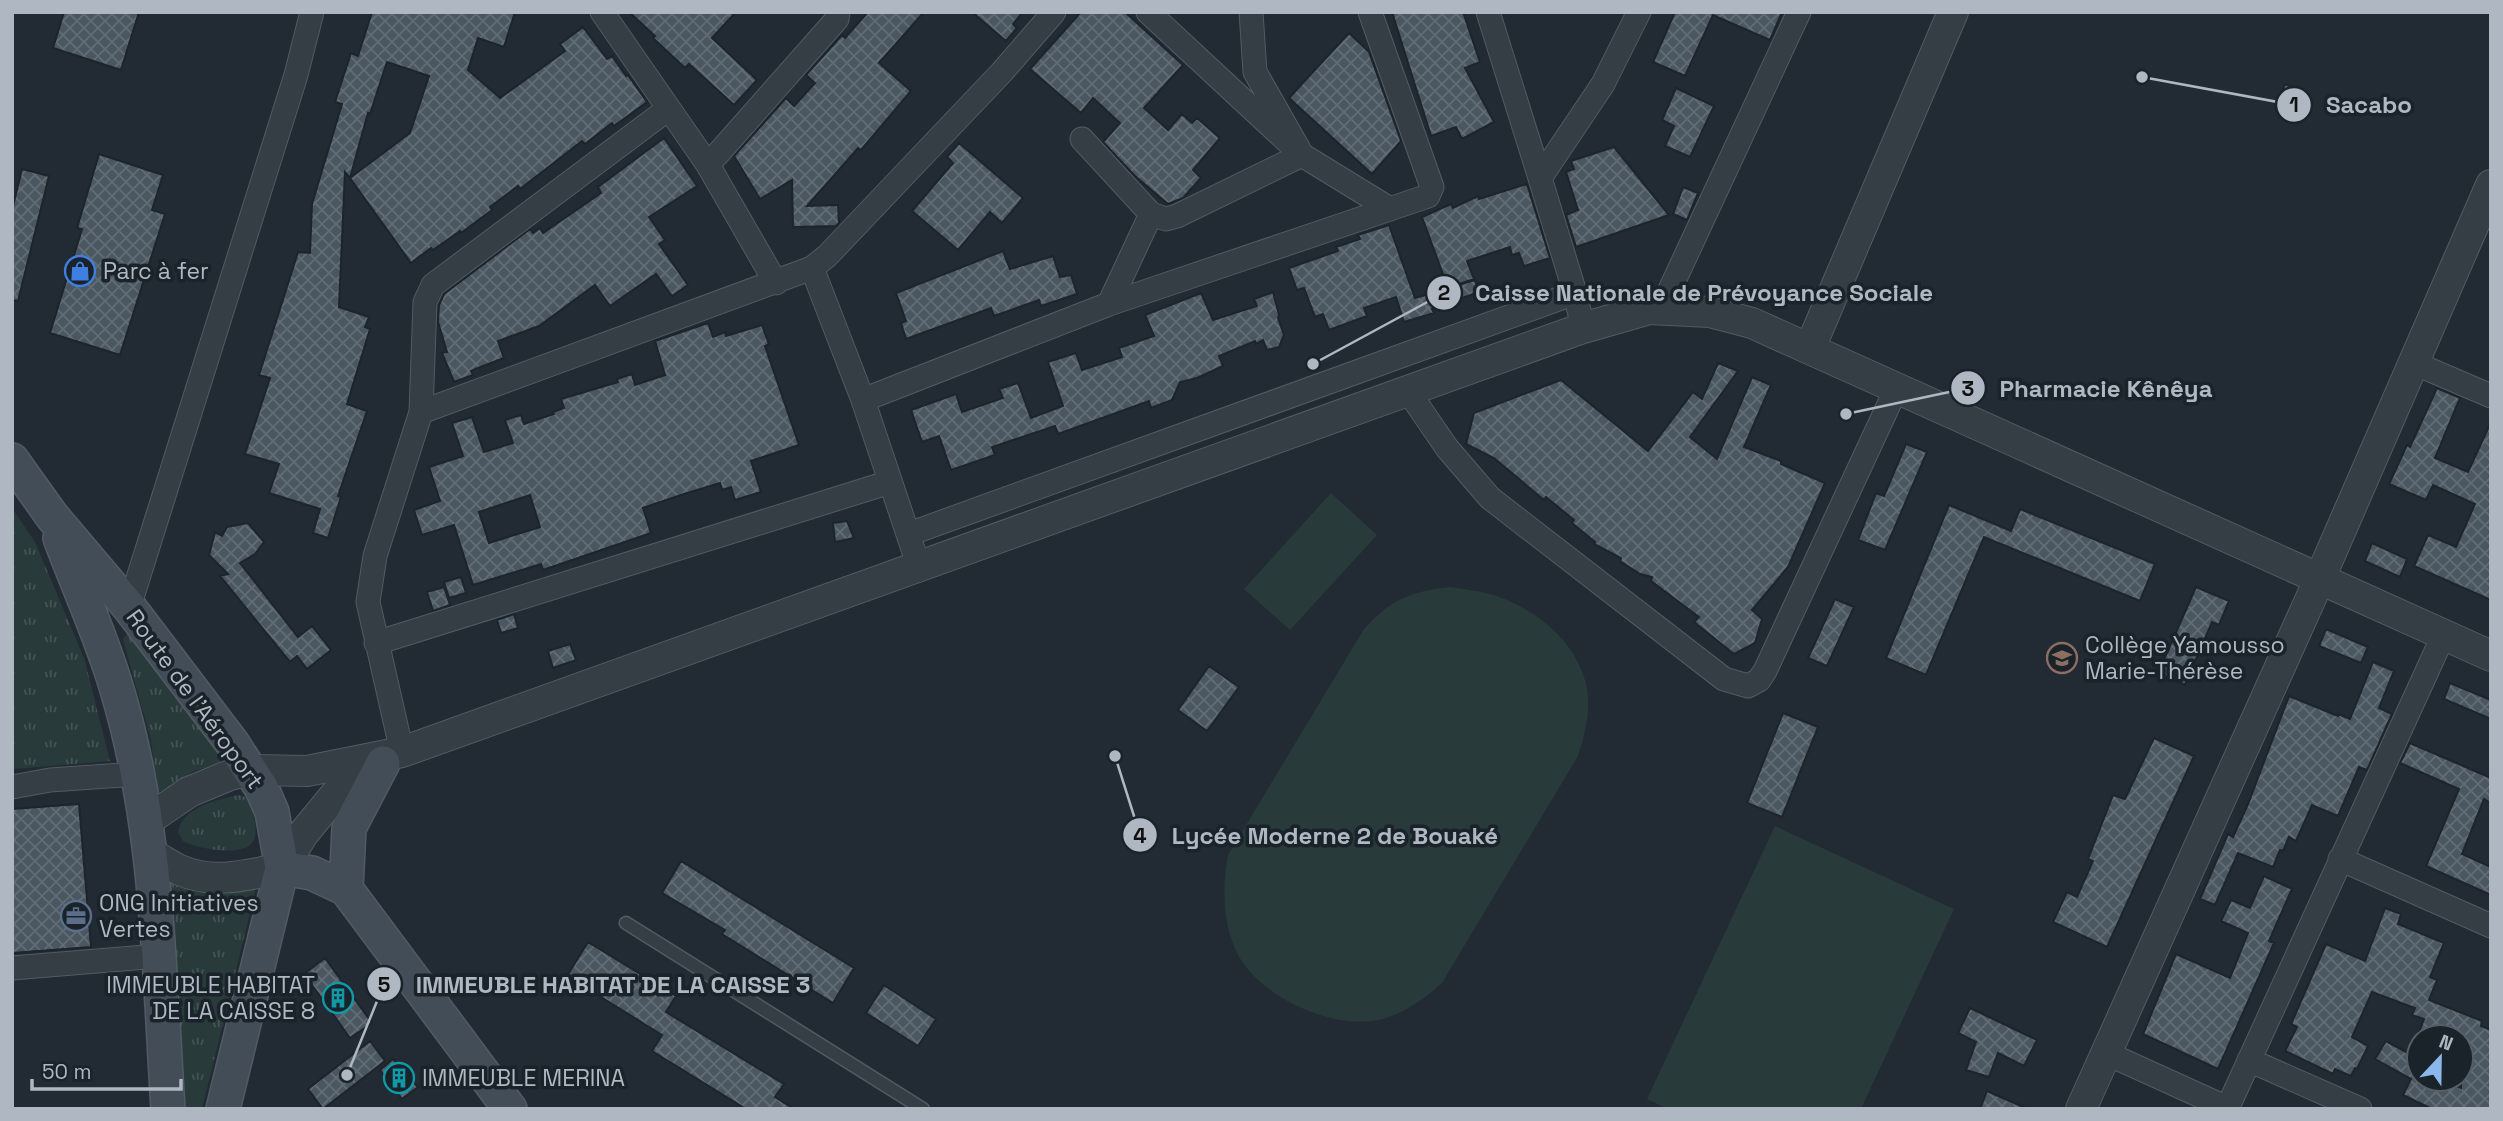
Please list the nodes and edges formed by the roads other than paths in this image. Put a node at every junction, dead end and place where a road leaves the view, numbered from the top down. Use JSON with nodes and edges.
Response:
{"nodes":[{"id":1,"x":312,"y":12,"type":"edge"},
{"id":2,"x":602,"y":12,"type":"edge"},
{"id":3,"x":838,"y":12,"type":"edge"},
{"id":4,"x":1054,"y":12,"type":"edge"},
{"id":5,"x":1148,"y":12,"type":"edge"},
{"id":6,"x":1251,"y":12,"type":"edge"},
{"id":7,"x":1370,"y":12,"type":"edge"},
{"id":8,"x":1488,"y":12,"type":"edge"},
{"id":9,"x":1639,"y":12,"type":"edge"},
{"id":10,"x":1799,"y":12,"type":"edge"},
{"id":11,"x":1953,"y":12,"type":"edge"},
{"id":12,"x":668,"y":109,"type":"junction"},
{"id":13,"x":1082,"y":139,"type":"dead end"},
{"id":14,"x":1302,"y":155,"type":"junction"},
{"id":15,"x":708,"y":165,"type":"junction"},
{"id":16,"x":1540,"y":178,"type":"junction"},
{"id":17,"x":2491,"y":185,"type":"edge"},
{"id":18,"x":1390,"y":209,"type":"junction"},
{"id":19,"x":1151,"y":214,"type":"junction"},
{"id":20,"x":812,"y":268,"type":"junction"},
{"id":21,"x":776,"y":283,"type":"junction"},
{"id":22,"x":1575,"y":293,"type":"junction"},
{"id":23,"x":1109,"y":304,"type":"junction"},
{"id":24,"x":1661,"y":309,"type":"junction"},
{"id":25,"x":1583,"y":327,"type":"junction"},
{"id":26,"x":1810,"y":348,"type":"junction"},
{"id":27,"x":2414,"y":363,"type":"junction"},
{"id":28,"x":1898,"y":387,"type":"junction"},
{"id":29,"x":1408,"y":391,"type":"junction"},
{"id":30,"x":2491,"y":396,"type":"edge"},
{"id":31,"x":863,"y":400,"type":"junction"},
{"id":32,"x":421,"y":412,"type":"junction"},
{"id":33,"x":12,"y":460,"type":"edge"},
{"id":34,"x":890,"y":482,"type":"junction"},
{"id":35,"x":52,"y":516,"type":"junction"},
{"id":36,"x":909,"y":534,"type":"junction"},
{"id":37,"x":919,"y":566,"type":"junction"},
{"id":38,"x":2320,"y":578,"type":"junction"},
{"id":39,"x":129,"y":607,"type":"junction"},
{"id":40,"x":2444,"y":634,"type":"junction"},
{"id":41,"x":376,"y":643,"type":"junction"},
{"id":42,"x":2491,"y":656,"type":"edge"},
{"id":43,"x":393,"y":757,"type":"junction"},
{"id":44,"x":250,"y":770,"type":"junction"},
{"id":45,"x":137,"y":775,"type":"junction"},
{"id":46,"x":12,"y":787,"type":"edge"},
{"id":47,"x":148,"y":838,"type":"junction"},
{"id":48,"x":2340,"y":859,"type":"junction"},
{"id":49,"x":282,"y":868,"type":"junction"},
{"id":50,"x":346,"y":889,"type":"junction"},
{"id":51,"x":626,"y":923,"type":"dead end"},
{"id":52,"x":2491,"y":926,"type":"edge"},
{"id":53,"x":158,"y":956,"type":"junction"},
{"id":54,"x":12,"y":968,"type":"edge"},
{"id":55,"x":2106,"y":1053,"type":"junction"},
{"id":56,"x":2249,"y":1060,"type":"junction"},
{"id":57,"x":916,"y":1107,"type":"edge"},
{"id":58,"x":168,"y":1109,"type":"edge"},
{"id":59,"x":223,"y":1109,"type":"edge"},
{"id":60,"x":510,"y":1109,"type":"edge"},
{"id":61,"x":2081,"y":1109,"type":"edge"},
{"id":62,"x":2227,"y":1109,"type":"edge"},
{"id":63,"x":2360,"y":1109,"type":"edge"}],
"edges":[{"from":1,"to":39,"type":"street"},
{"from":2,"to":12,"type":"street"},
{"from":3,"to":15,"type":"street"},
{"from":4,"to":20,"type":"street"},
{"from":5,"to":14,"type":"street"},
{"from":6,"to":14,"type":"street"},
{"from":7,"to":18,"type":"street"},
{"from":8,"to":16,"type":"street"},
{"from":9,"to":16,"type":"street"},
{"from":10,"to":24,"type":"street"},
{"from":11,"to":26,"type":"street"},
{"from":12,"to":15,"type":"street"},
{"from":12,"to":32,"type":"street"},
{"from":13,"to":19,"type":"street"},
{"from":14,"to":18,"type":"street"},
{"from":14,"to":19,"type":"street"},
{"from":15,"to":21,"type":"street"},
{"from":16,"to":22,"type":"street"},
{"from":17,"to":27,"type":"street"},
{"from":18,"to":23,"type":"street"},
{"from":19,"to":23,"type":"street"},
{"from":20,"to":21,"type":"street"},
{"from":20,"to":31,"type":"street"},
{"from":21,"to":32,"type":"street"},
{"from":22,"to":25,"type":"street"},
{"from":22,"to":36,"type":"street"},
{"from":23,"to":31,"type":"street"},
{"from":24,"to":25,"type":"street"},
{"from":24,"to":26,"type":"street"},
{"from":25,"to":29,"type":"street"},
{"from":26,"to":28,"type":"street"},
{"from":27,"to":30,"type":"street"},
{"from":27,"to":38,"type":"street"},
{"from":28,"to":29,"type":"street"},
{"from":28,"to":38,"type":"street"},
{"from":29,"to":37,"type":"street"},
{"from":31,"to":34,"type":"street"},
{"from":32,"to":41,"type":"street"},
{"from":33,"to":35,"type":"main road","name":"Route de l'Aéroport"},
{"from":34,"to":36,"type":"street"},
{"from":34,"to":41,"type":"street"},
{"from":35,"to":39,"type":"main road","name":"Route de l'Aéroport"},
{"from":35,"to":45,"type":"main road","name":"Route de l'Aéroport"},
{"from":36,"to":37,"type":"street"},
{"from":37,"to":43,"type":"street"},
{"from":38,"to":40,"type":"street"},
{"from":38,"to":55,"type":"street"},
{"from":39,"to":44,"type":"main road","name":"Route de l'Aéroport"},
{"from":40,"to":42,"type":"street"},
{"from":40,"to":48,"type":"street"},
{"from":41,"to":43,"type":"street"},
{"from":43,"to":44,"type":"street"},
{"from":43,"to":49,"type":"street"},
{"from":43,"to":50,"type":"main road"},
{"from":44,"to":47,"type":"street"},
{"from":44,"to":49,"type":"main road","name":"Route de l'Aéroport"},
{"from":45,"to":46,"type":"street"},
{"from":45,"to":47,"type":"main road","name":"Route de l'Aéroport"},
{"from":47,"to":49,"type":"street"},
{"from":47,"to":53,"type":"main road","name":"Route de l'Aéroport"},
{"from":48,"to":52,"type":"street"},
{"from":48,"to":56,"type":"street"},
{"from":49,"to":50,"type":"main road"},
{"from":49,"to":59,"type":"main road","name":"Route de l'Aéroport"},
{"from":50,"to":60,"type":"main road"},
{"from":51,"to":57,"type":"lane"},
{"from":53,"to":54,"type":"street"},
{"from":53,"to":58,"type":"main road","name":"Route de l'Aéroport"},
{"from":55,"to":61,"type":"street"},
{"from":55,"to":62,"type":"street"},
{"from":56,"to":62,"type":"street"},
{"from":56,"to":63,"type":"street"}]}
